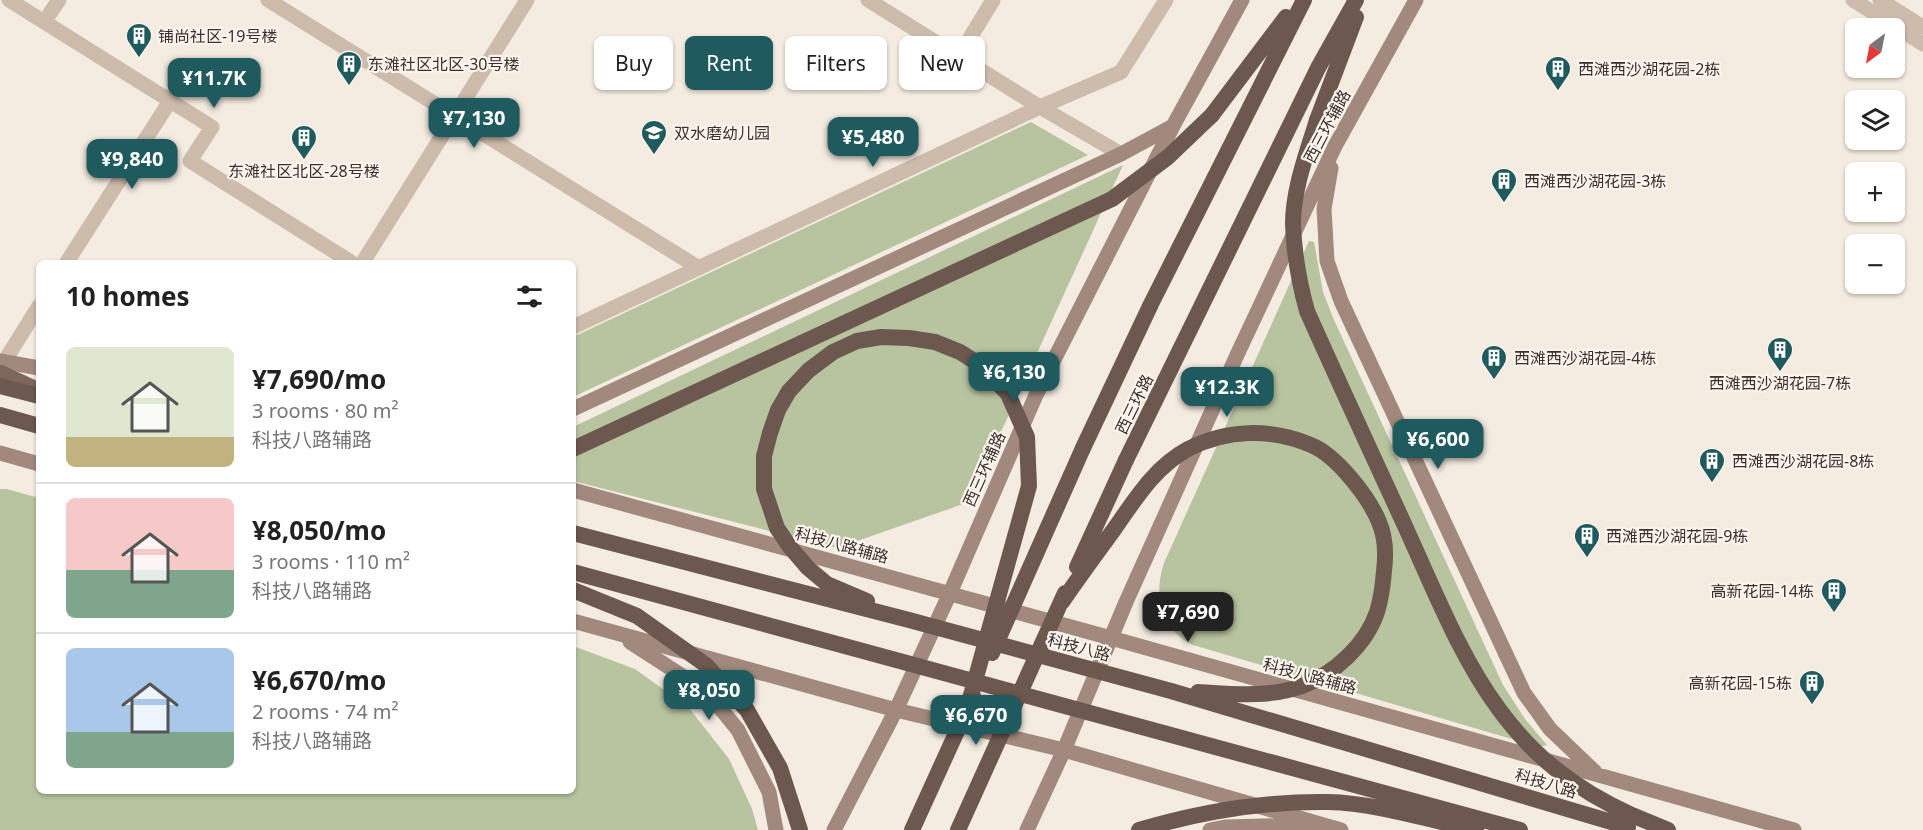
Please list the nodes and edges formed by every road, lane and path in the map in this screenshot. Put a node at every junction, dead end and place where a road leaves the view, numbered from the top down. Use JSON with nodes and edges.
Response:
{"nodes":[{"id":1,"x":9,"y":0,"type":"edge"},
{"id":2,"x":59,"y":0,"type":"edge"},
{"id":3,"x":268,"y":0,"type":"edge"},
{"id":4,"x":527,"y":0,"type":"edge"},
{"id":5,"x":868,"y":0,"type":"edge"},
{"id":6,"x":993,"y":0,"type":"edge"},
{"id":7,"x":1166,"y":0,"type":"edge"},
{"id":8,"x":1242,"y":0,"type":"edge"},
{"id":9,"x":1302,"y":0,"type":"edge"},
{"id":10,"x":1356,"y":0,"type":"edge"},
{"id":11,"x":1362,"y":0,"type":"edge"},
{"id":12,"x":1416,"y":0,"type":"edge"},
{"id":13,"x":1853,"y":0,"type":"edge"},
{"id":14,"x":1880,"y":0,"type":"edge"},
{"id":15,"x":44,"y":22,"type":"junction"},
{"id":16,"x":1923,"y":27,"type":"edge"},
{"id":17,"x":926,"y":36,"type":"edge"},
{"id":18,"x":971,"y":36,"type":"edge"},
{"id":19,"x":1923,"y":44,"type":"edge"},
{"id":20,"x":985,"y":72,"type":"edge"},
{"id":21,"x":170,"y":101,"type":"junction"},
{"id":22,"x":1040,"y":107,"type":"junction"},
{"id":23,"x":454,"y":117,"type":"junction"},
{"id":24,"x":1173,"y":126,"type":"junction"},
{"id":25,"x":1335,"y":146,"type":"junction"},
{"id":26,"x":1121,"y":154,"type":"junction"},
{"id":27,"x":68,"y":260,"type":"edge"},
{"id":28,"x":348,"y":260,"type":"edge"},
{"id":29,"x":364,"y":260,"type":"edge"},
{"id":30,"x":699,"y":268,"type":"junction"},
{"id":31,"x":36,"y":311,"type":"edge"},
{"id":32,"x":576,"y":326,"type":"edge"},
{"id":33,"x":1,"y":365,"type":"edge"},
{"id":34,"x":36,"y":368,"type":"edge"},
{"id":35,"x":0,"y":386,"type":"edge"},
{"id":36,"x":36,"y":388,"type":"edge"},
{"id":37,"x":36,"y":395,"type":"edge"},
{"id":38,"x":576,"y":408,"type":"edge"},
{"id":39,"x":0,"y":415,"type":"edge"},
{"id":40,"x":0,"y":422,"type":"edge"},
{"id":41,"x":36,"y":426,"type":"edge"},
{"id":42,"x":36,"y":427,"type":"edge"},
{"id":43,"x":576,"y":449,"type":"edge"},
{"id":44,"x":0,"y":453,"type":"edge"},
{"id":45,"x":36,"y":463,"type":"edge"},
{"id":46,"x":576,"y":491,"type":"edge"},
{"id":47,"x":576,"y":535,"type":"edge"},
{"id":48,"x":576,"y":573,"type":"edge"},
{"id":49,"x":576,"y":591,"type":"edge"},
{"id":50,"x":950,"y":593,"type":"junction"},
{"id":51,"x":1062,"y":602,"type":"junction"},
{"id":52,"x":909,"y":620,"type":"junction"},
{"id":53,"x":576,"y":622,"type":"edge"},
{"id":54,"x":618,"y":634,"type":"junction"},
{"id":55,"x":1111,"y":638,"type":"junction"},
{"id":56,"x":1171,"y":691,"type":"junction"},
{"id":57,"x":968,"y":706,"type":"junction"},
{"id":58,"x":896,"y":710,"type":"junction"},
{"id":59,"x":1064,"y":750,"type":"junction"},
{"id":60,"x":1597,"y":774,"type":"junction"},
{"id":61,"x":1634,"y":824,"type":"edge"},
{"id":62,"x":1321,"y":825,"type":"junction"},
{"id":63,"x":776,"y":830,"type":"edge"},
{"id":64,"x":800,"y":830,"type":"edge"},
{"id":65,"x":834,"y":830,"type":"edge"},
{"id":66,"x":912,"y":830,"type":"edge"},
{"id":67,"x":958,"y":830,"type":"edge"},
{"id":68,"x":1028,"y":830,"type":"edge"},
{"id":69,"x":1139,"y":830,"type":"edge"},
{"id":70,"x":1210,"y":830,"type":"edge"},
{"id":71,"x":1341,"y":830,"type":"edge"},
{"id":72,"x":1476,"y":830,"type":"edge"},
{"id":73,"x":1520,"y":830,"type":"edge"},
{"id":74,"x":1668,"y":830,"type":"edge"},
{"id":75,"x":1794,"y":830,"type":"edge"}],
"edges":[{"from":1,"to":15,"type":"street"},
{"from":2,"to":15,"type":"street"},
{"from":3,"to":23,"type":"street"},
{"from":4,"to":23,"type":"street"},
{"from":5,"to":17,"type":"street"},
{"from":6,"to":18,"type":"street"},
{"from":7,"to":22,"type":"street"},
{"from":8,"to":24,"type":"main road","name":"西三环辅路"},
{"from":9,"to":43,"type":"highway","bridge":true},
{"from":9,"to":57,"type":"highway","name":"西三环路","bridge":true},
{"from":10,"to":51,"type":"highway","name":"西三环路","bridge":true},
{"from":11,"to":61,"type":"highway","bridge":true},
{"from":12,"to":25,"type":"main road","name":"西三环辅路"},
{"from":13,"to":19,"type":"street"},
{"from":14,"to":16,"type":"street"},
{"from":15,"to":21,"type":"street"},
{"from":20,"to":22,"type":"street"},
{"from":21,"to":27,"type":"street"},
{"from":21,"to":28,"type":"street"},
{"from":22,"to":26,"type":"street"},
{"from":22,"to":30,"type":"street"},
{"from":23,"to":29,"type":"street"},
{"from":23,"to":30,"type":"street"},
{"from":24,"to":26,"type":"main road"},
{"from":24,"to":50,"type":"main road","name":"西三环辅路"},
{"from":25,"to":55,"type":"main road","name":"西三环辅路"},
{"from":25,"to":60,"type":"main road"},
{"from":26,"to":38,"type":"main road"},
{"from":30,"to":32,"type":"street"},
{"from":31,"to":33,"type":"street"},
{"from":33,"to":34,"type":"main road"},
{"from":33,"to":36,"type":"main road"},
{"from":35,"to":37,"type":"highway"},
{"from":39,"to":41,"type":"highway"},
{"from":40,"to":42,"type":"main road"},
{"from":44,"to":45,"type":"main road"},
{"from":46,"to":50,"type":"main road","name":"科技八路辅路"},
{"from":47,"to":52,"type":"highway","name":"科技八路","bridge":true},
{"from":48,"to":73,"type":"highway","bridge":true},
{"from":49,"to":64,"type":"highway","bridge":true},
{"from":50,"to":55,"type":"main road","name":"科技八路辅路"},
{"from":50,"to":58,"type":"main road","name":"西三环辅路"},
{"from":51,"to":56,"type":"highway","bridge":true},
{"from":51,"to":67,"type":"highway","name":"西三环路","bridge":true},
{"from":52,"to":56,"type":"highway","name":"科技八路","bridge":true},
{"from":52,"to":57,"type":"highway","bridge":true},
{"from":53,"to":54,"type":"main road"},
{"from":54,"to":58,"type":"main road"},
{"from":54,"to":63,"type":"main road"},
{"from":55,"to":59,"type":"main road","name":"西三环辅路"},
{"from":55,"to":60,"type":"main road","name":"科技八路辅路"},
{"from":56,"to":61,"type":"highway","name":"科技八路","bridge":true},
{"from":57,"to":66,"type":"highway","name":"西三环路","bridge":true},
{"from":58,"to":59,"type":"main road"},
{"from":58,"to":65,"type":"main road","name":"西三环辅路"},
{"from":59,"to":62,"type":"main road"},
{"from":59,"to":68,"type":"main road","name":"西三环辅路"},
{"from":60,"to":75,"type":"main road","name":"科技八路辅路"},
{"from":61,"to":74,"type":"highway"},
{"from":62,"to":70,"type":"main road"},
{"from":62,"to":71,"type":"main road"},
{"from":69,"to":72,"type":"highway","bridge":true}]}
